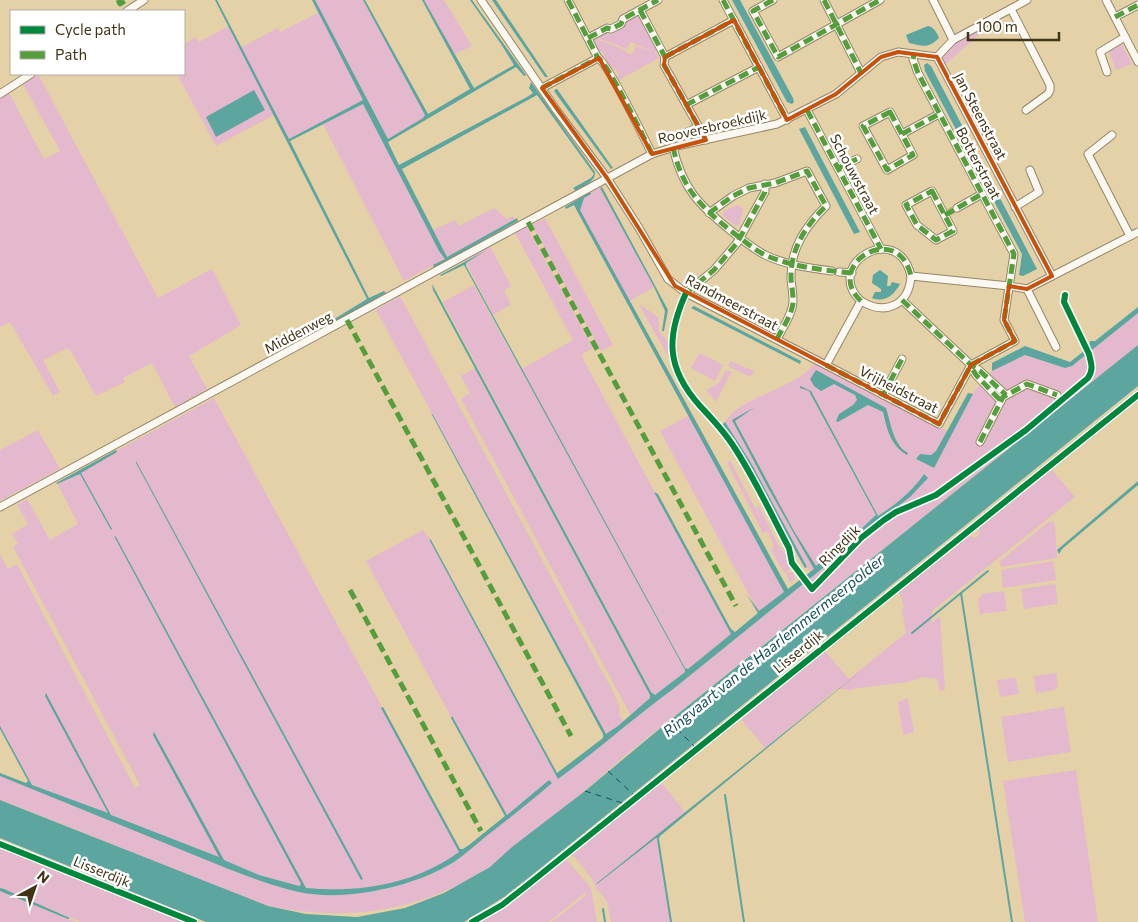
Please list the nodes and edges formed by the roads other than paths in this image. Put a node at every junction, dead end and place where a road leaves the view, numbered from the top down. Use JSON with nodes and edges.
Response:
{"nodes":[{"id":1,"x":144,"y":0,"type":"edge"},
{"id":2,"x":481,"y":0,"type":"edge"},
{"id":3,"x":568,"y":0,"type":"edge"},
{"id":4,"x":658,"y":0,"type":"edge"},
{"id":5,"x":723,"y":0,"type":"edge"},
{"id":6,"x":773,"y":0,"type":"edge"},
{"id":7,"x":824,"y":0,"type":"edge"},
{"id":8,"x":880,"y":0,"type":"edge"},
{"id":9,"x":933,"y":0,"type":"edge"},
{"id":10,"x":1027,"y":0,"type":"edge"},
{"id":11,"x":1106,"y":0,"type":"edge"},
{"id":12,"x":646,"y":3,"type":"edge"},
{"id":13,"x":1138,"y":5,"type":"edge"},
{"id":14,"x":1011,"y":8,"type":"junction"},
{"id":15,"x":129,"y":10,"type":"edge"},
{"id":16,"x":640,"y":10,"type":"junction"},
{"id":17,"x":1114,"y":17,"type":"junction"},
{"id":18,"x":734,"y":20,"type":"junction"},
{"id":19,"x":837,"y":24,"type":"junction"},
{"id":20,"x":1125,"y":37,"type":"junction"},
{"id":21,"x":588,"y":38,"type":"junction"},
{"id":22,"x":953,"y":40,"type":"junction"},
{"id":23,"x":914,"y":54,"type":"junction"},
{"id":24,"x":665,"y":57,"type":"junction"},
{"id":25,"x":936,"y":57,"type":"junction"},
{"id":26,"x":598,"y":58,"type":"junction"},
{"id":27,"x":1138,"y":62,"type":"edge"},
{"id":28,"x":759,"y":67,"type":"junction"},
{"id":29,"x":1108,"y":72,"type":"dead end"},
{"id":30,"x":861,"y":74,"type":"junction"},
{"id":31,"x":29,"y":75,"type":"edge"},
{"id":32,"x":542,"y":88,"type":"junction"},
{"id":33,"x":0,"y":94,"type":"edge"},
{"id":34,"x":686,"y":106,"type":"junction"},
{"id":35,"x":807,"y":110,"type":"junction"},
{"id":36,"x":1026,"y":110,"type":"dead end"},
{"id":37,"x":939,"y":114,"type":"junction"},
{"id":38,"x":786,"y":120,"type":"junction"},
{"id":39,"x":698,"y":127,"type":"junction"},
{"id":40,"x":902,"y":134,"type":"junction"},
{"id":41,"x":1112,"y":135,"type":"dead end"},
{"id":42,"x":680,"y":136,"type":"dead end"},
{"id":43,"x":706,"y":140,"type":"junction"},
{"id":44,"x":673,"y":147,"type":"junction"},
{"id":45,"x":652,"y":154,"type":"junction"},
{"id":46,"x":857,"y":159,"type":"dead end"},
{"id":47,"x":838,"y":168,"type":"junction"},
{"id":48,"x":1030,"y":170,"type":"dead end"},
{"id":49,"x":607,"y":178,"type":"junction"},
{"id":50,"x":765,"y":184,"type":"junction"},
{"id":51,"x":982,"y":194,"type":"junction"},
{"id":52,"x":1015,"y":207,"type":"junction"},
{"id":53,"x":957,"y":208,"type":"tunnel mouth"},
{"id":54,"x":709,"y":213,"type":"junction"},
{"id":55,"x":947,"y":214,"type":"joint"},
{"id":56,"x":1138,"y":232,"type":"edge"},
{"id":57,"x":1130,"y":236,"type":"junction"},
{"id":58,"x":740,"y":238,"type":"junction"},
{"id":59,"x":881,"y":249,"type":"junction"},
{"id":60,"x":792,"y":264,"type":"junction"},
{"id":61,"x":852,"y":273,"type":"junction"},
{"id":62,"x":1055,"y":275,"type":"junction"},
{"id":63,"x":911,"y":276,"type":"junction"},
{"id":64,"x":1010,"y":286,"type":"junction"},
{"id":65,"x":1027,"y":289,"type":"junction"},
{"id":66,"x":686,"y":293,"type":"junction"},
{"id":67,"x":902,"y":300,"type":"junction"},
{"id":68,"x":862,"y":301,"type":"junction"},
{"id":69,"x":777,"y":339,"type":"junction"},
{"id":70,"x":1056,"y":347,"type":"dead end"},
{"id":71,"x":902,"y":359,"type":"dead end"},
{"id":72,"x":826,"y":365,"type":"junction"},
{"id":73,"x":971,"y":366,"type":"junction"},
{"id":74,"x":883,"y":395,"type":"junction"},
{"id":75,"x":1006,"y":395,"type":"junction"},
{"id":76,"x":1057,"y":395,"type":"dead end"},
{"id":77,"x":1138,"y":395,"type":"edge"},
{"id":78,"x":1001,"y":401,"type":"junction"},
{"id":79,"x":980,"y":442,"type":"dead end"},
{"id":80,"x":0,"y":508,"type":"edge"},
{"id":81,"x":0,"y":844,"type":"edge"},
{"id":82,"x":194,"y":922,"type":"edge"},
{"id":83,"x":472,"y":922,"type":"edge"}],
"edges":[{"from":1,"to":15,"type":"street"},
{"from":2,"to":32,"type":"street"},
{"from":3,"to":21,"type":"street"},
{"from":4,"to":12,"type":"street"},
{"from":5,"to":18,"type":"street"},
{"from":6,"to":19,"type":"street"},
{"from":7,"to":19,"type":"street"},
{"from":8,"to":19,"type":"street"},
{"from":9,"to":22,"type":"street"},
{"from":10,"to":14,"type":"street"},
{"from":11,"to":17,"type":"street"},
{"from":12,"to":16,"type":"street"},
{"from":13,"to":17,"type":"street"},
{"from":14,"to":22,"type":"street"},
{"from":14,"to":36,"type":"street"},
{"from":16,"to":21,"type":"street"},
{"from":16,"to":24,"type":"street"},
{"from":17,"to":20,"type":"street"},
{"from":18,"to":24,"type":"street"},
{"from":18,"to":28,"type":"street"},
{"from":19,"to":30,"type":"street"},
{"from":20,"to":27,"type":"street"},
{"from":20,"to":29,"type":"street"},
{"from":21,"to":26,"type":"street"},
{"from":22,"to":25,"type":"street"},
{"from":23,"to":25,"type":"street","name":"Rooversbroekdijk"},
{"from":23,"to":30,"type":"street","name":"Rooversbroekdijk"},
{"from":23,"to":37,"type":"street","name":"Botterstraat"},
{"from":24,"to":34,"type":"street"},
{"from":25,"to":52,"type":"street","name":"Jan Steenstraat"},
{"from":26,"to":32,"type":"street"},
{"from":26,"to":45,"type":"street"},
{"from":28,"to":34,"type":"street"},
{"from":28,"to":38,"type":"street"},
{"from":30,"to":35,"type":"street","name":"Rooversbroekdijk"},
{"from":31,"to":33,"type":"street"},
{"from":32,"to":49,"type":"street"},
{"from":34,"to":39,"type":"street"},
{"from":35,"to":38,"type":"street","name":"Rooversbroekdijk"},
{"from":35,"to":47,"type":"street","name":"Schouwstraat"},
{"from":37,"to":40,"type":"street"},
{"from":37,"to":51,"type":"street","name":"Botterstraat"},
{"from":38,"to":43,"type":"street","name":"Rooversbroekdijk"},
{"from":39,"to":42,"type":"street"},
{"from":39,"to":43,"type":"street"},
{"from":40,"to":40,"type":"street"},
{"from":41,"to":57,"type":"street"},
{"from":43,"to":44,"type":"street","name":"Rooversbroekdijk"},
{"from":44,"to":45,"type":"street","name":"Rooversbroekdijk"},
{"from":44,"to":54,"type":"street"},
{"from":45,"to":49,"type":"street","name":"Rooversbroekdijk"},
{"from":46,"to":47,"type":"street"},
{"from":47,"to":59,"type":"street","name":"Schouwstraat"},
{"from":48,"to":52,"type":"street"},
{"from":49,"to":66,"type":"street","name":"Randmeerstraat"},
{"from":49,"to":80,"type":"street","name":"Middenweg"},
{"from":50,"to":54,"type":"street"},
{"from":50,"to":58,"type":"street"},
{"from":50,"to":60,"type":"street"},
{"from":51,"to":53,"type":"street"},
{"from":51,"to":64,"type":"street","name":"Botterstraat"},
{"from":52,"to":62,"type":"street","name":"Jan Steenstraat"},
{"from":54,"to":58,"type":"street"},
{"from":55,"to":55,"type":"street"},
{"from":56,"to":57,"type":"street"},
{"from":57,"to":62,"type":"street"},
{"from":58,"to":60,"type":"street"},
{"from":58,"to":66,"type":"street"},
{"from":59,"to":61,"type":"street"},
{"from":59,"to":63,"type":"street"},
{"from":60,"to":61,"type":"street"},
{"from":60,"to":69,"type":"street"},
{"from":61,"to":68,"type":"street"},
{"from":62,"to":65,"type":"street"},
{"from":63,"to":64,"type":"street"},
{"from":63,"to":67,"type":"street"},
{"from":64,"to":65,"type":"street"},
{"from":64,"to":73,"type":"street"},
{"from":65,"to":70,"type":"street"},
{"from":66,"to":69,"type":"street","name":"Randmeerstraat"},
{"from":67,"to":68,"type":"street"},
{"from":67,"to":73,"type":"street"},
{"from":68,"to":72,"type":"street"},
{"from":69,"to":72,"type":"street","name":"Randmeerstraat"},
{"from":71,"to":74,"type":"street"},
{"from":72,"to":74,"type":"street","name":"Vrijheidstraat"},
{"from":73,"to":74,"type":"street","name":"Vrijheidstraat"},
{"from":73,"to":75,"type":"street"},
{"from":73,"to":78,"type":"street"},
{"from":75,"to":76,"type":"street"},
{"from":75,"to":78,"type":"street"},
{"from":77,"to":83,"type":"street","name":"Lisserdijk"},
{"from":78,"to":79,"type":"street"},
{"from":81,"to":82,"type":"street","name":"Lisserdijk"}]}
